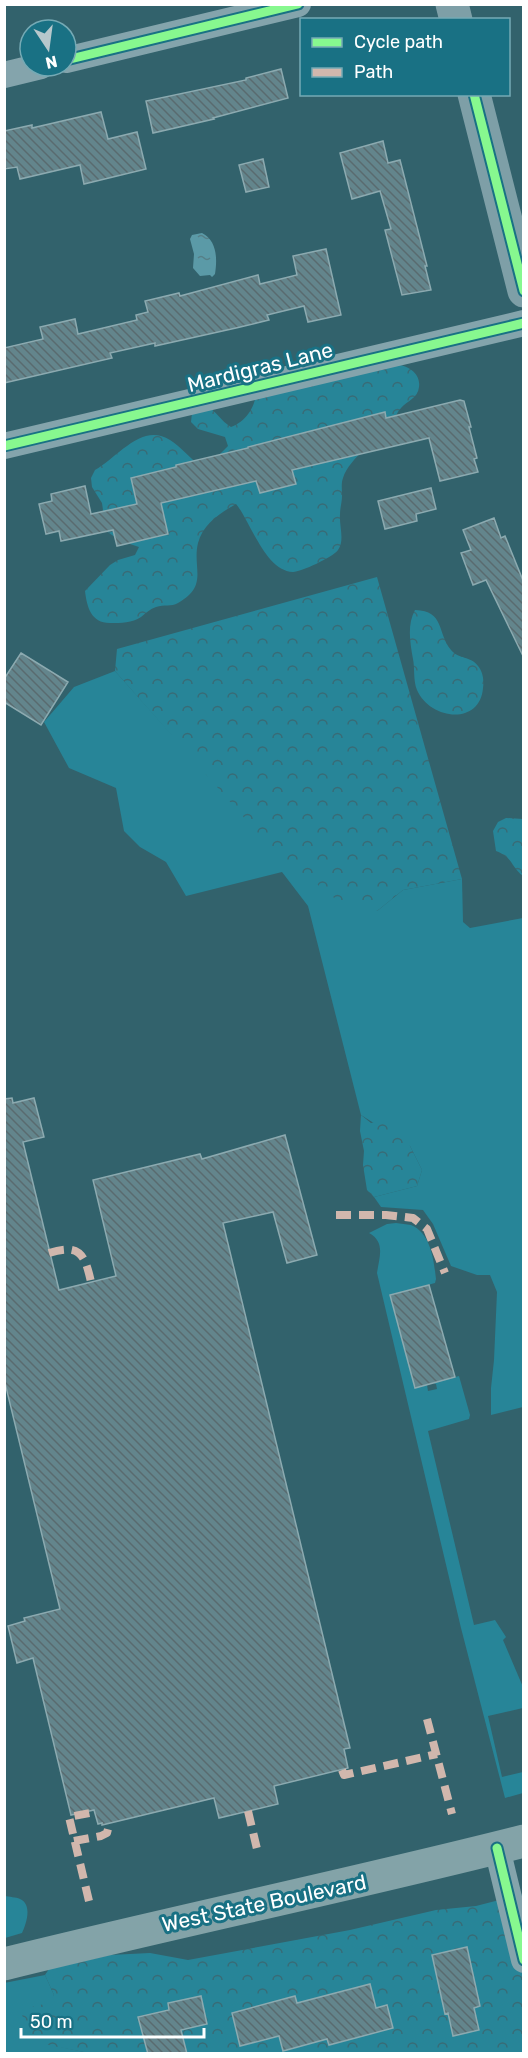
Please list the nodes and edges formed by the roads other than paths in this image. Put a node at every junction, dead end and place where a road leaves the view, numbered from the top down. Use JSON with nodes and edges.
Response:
{"nodes":[{"id":1,"x":298,"y":4,"type":"edge"},
{"id":2,"x":78,"y":57,"type":"edge"},
{"id":3,"x":475,"y":96,"type":"edge"},
{"id":4,"x":524,"y":291,"type":"edge"},
{"id":5,"x":524,"y":322,"type":"edge"},
{"id":6,"x":4,"y":446,"type":"edge"},
{"id":7,"x":510,"y":1845,"type":"edge"},
{"id":8,"x":524,"y":1960,"type":"edge"},
{"id":9,"x":4,"y":1964,"type":"edge"}],
"edges":[{"from":1,"to":2,"type":"street"},
{"from":3,"to":4,"type":"street"},
{"from":5,"to":6,"type":"street","name":"Mardigras Lane"},
{"from":7,"to":8,"type":"street"},
{"from":7,"to":9,"type":"main road","name":"West State Boulevard"}]}
